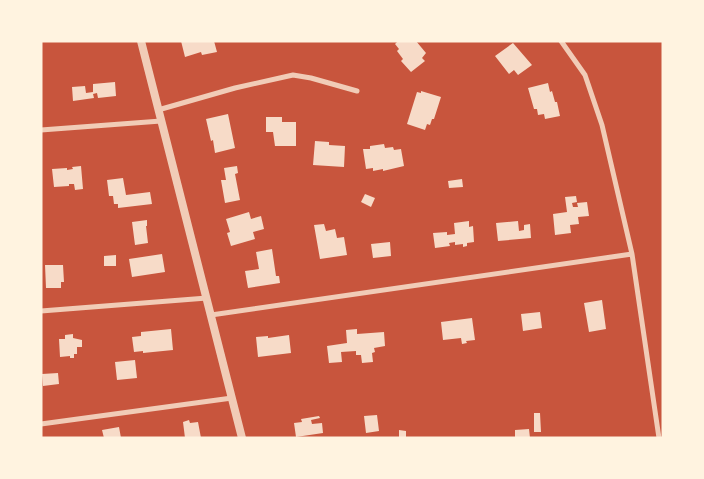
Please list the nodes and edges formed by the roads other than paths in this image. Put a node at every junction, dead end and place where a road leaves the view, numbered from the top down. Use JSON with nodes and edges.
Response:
{"nodes":[{"id":1,"x":141,"y":41,"type":"edge"},
{"id":2,"x":561,"y":41,"type":"edge"},
{"id":3,"x":357,"y":91,"type":"dead end"},
{"id":4,"x":158,"y":110,"type":"junction"},
{"id":5,"x":161,"y":121,"type":"junction"},
{"id":6,"x":41,"y":130,"type":"edge"},
{"id":7,"x":632,"y":254,"type":"junction"},
{"id":8,"x":207,"y":298,"type":"junction"},
{"id":9,"x":41,"y":311,"type":"edge"},
{"id":10,"x":211,"y":315,"type":"junction"},
{"id":11,"x":232,"y":398,"type":"junction"},
{"id":12,"x":41,"y":424,"type":"edge"},
{"id":13,"x":242,"y":438,"type":"edge"},
{"id":14,"x":659,"y":438,"type":"edge"}],
"edges":[{"from":1,"to":4,"type":"street"},
{"from":2,"to":7,"type":"street"},
{"from":3,"to":4,"type":"street"},
{"from":4,"to":5,"type":"street"},
{"from":5,"to":6,"type":"street"},
{"from":5,"to":8,"type":"street"},
{"from":7,"to":10,"type":"street"},
{"from":7,"to":14,"type":"street"},
{"from":8,"to":9,"type":"street"},
{"from":8,"to":10,"type":"street"},
{"from":10,"to":11,"type":"street"},
{"from":11,"to":12,"type":"street"},
{"from":11,"to":13,"type":"street"}]}
